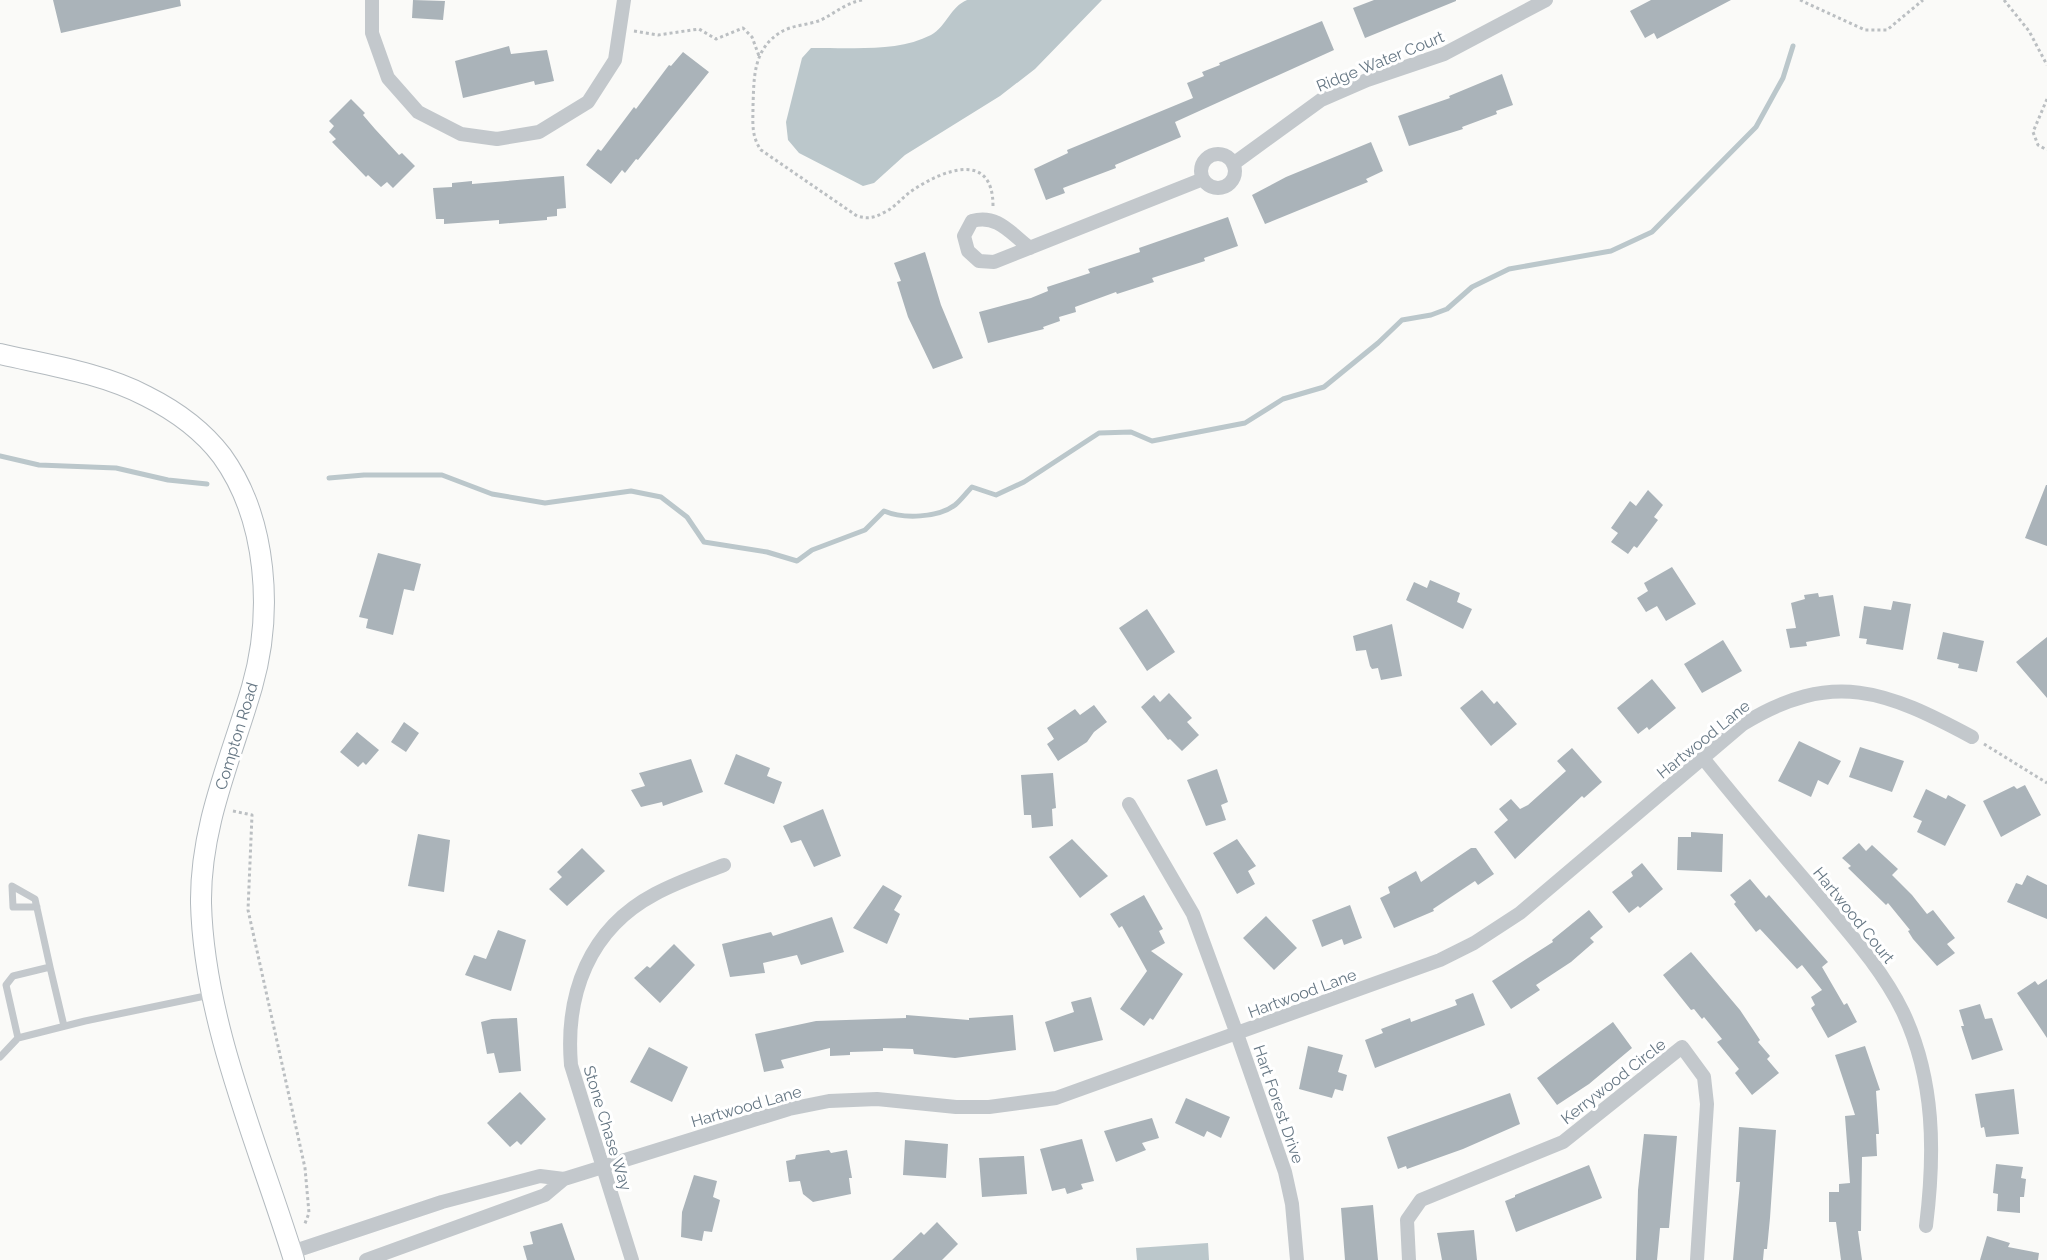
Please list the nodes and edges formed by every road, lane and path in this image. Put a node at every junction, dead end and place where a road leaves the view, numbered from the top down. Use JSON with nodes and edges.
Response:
{"nodes":[{"id":1,"x":372,"y":0,"type":"edge"},
{"id":2,"x":624,"y":0,"type":"edge"},
{"id":3,"x":862,"y":0,"type":"edge"},
{"id":4,"x":1546,"y":0,"type":"edge"},
{"id":5,"x":1800,"y":0,"type":"edge"},
{"id":6,"x":1923,"y":0,"type":"edge"},
{"id":7,"x":2004,"y":0,"type":"edge"},
{"id":8,"x":620,"y":29,"type":"junction"},
{"id":9,"x":759,"y":56,"type":"junction"},
{"id":10,"x":2047,"y":64,"type":"edge"},
{"id":11,"x":2047,"y":99,"type":"edge"},
{"id":12,"x":2047,"y":150,"type":"edge"},
{"id":13,"x":1233,"y":164,"type":"junction"},
{"id":14,"x":1203,"y":179,"type":"junction"},
{"id":15,"x":991,"y":220,"type":"junction"},
{"id":16,"x":1030,"y":248,"type":"junction"},
{"id":17,"x":0,"y":354,"type":"edge"},
{"id":18,"x":1972,"y":737,"type":"joint"},
{"id":19,"x":1703,"y":758,"type":"junction"},
{"id":20,"x":2047,"y":783,"type":"edge"},
{"id":21,"x":1129,"y":804,"type":"dead end"},
{"id":22,"x":225,"y":809,"type":"dead end"},
{"id":23,"x":724,"y":866,"type":"dead end"},
{"id":24,"x":37,"y":907,"type":"dead end"},
{"id":25,"x":50,"y":967,"type":"junction"},
{"id":26,"x":213,"y":995,"type":"junction"},
{"id":27,"x":64,"y":1026,"type":"junction"},
{"id":28,"x":1237,"y":1034,"type":"junction"},
{"id":29,"x":18,"y":1038,"type":"junction"},
{"id":30,"x":0,"y":1057,"type":"edge"},
{"id":31,"x":602,"y":1167,"type":"junction"},
{"id":32,"x":564,"y":1179,"type":"junction"},
{"id":33,"x":1926,"y":1226,"type":"dead end"},
{"id":34,"x":303,"y":1228,"type":"dead end"},
{"id":35,"x":293,"y":1256,"type":"edge"},
{"id":36,"x":366,"y":1260,"type":"edge"},
{"id":37,"x":632,"y":1260,"type":"edge"},
{"id":38,"x":1297,"y":1260,"type":"edge"},
{"id":39,"x":1409,"y":1260,"type":"edge"},
{"id":40,"x":1697,"y":1260,"type":"edge"}],
"edges":[{"from":1,"to":8,"type":"street"},
{"from":2,"to":8,"type":"street"},
{"from":3,"to":9,"type":"path"},
{"from":4,"to":13,"type":"street","name":"Ridge Water Court"},
{"from":5,"to":6,"type":"path"},
{"from":7,"to":10,"type":"path"},
{"from":8,"to":9,"type":"path"},
{"from":9,"to":15,"type":"path"},
{"from":11,"to":12,"type":"path"},
{"from":13,"to":14,"type":"street","name":"Ridge Water Court"},
{"from":13,"to":14,"type":"street"},
{"from":14,"to":16,"type":"street"},
{"from":15,"to":16,"type":"street"},
{"from":15,"to":16,"type":"street"},
{"from":17,"to":26,"type":"main road","name":"Compton Road"},
{"from":18,"to":19,"type":"street","name":"Hartwood Lane"},
{"from":18,"to":20,"type":"path"},
{"from":19,"to":28,"type":"street","name":"Hartwood Lane"},
{"from":19,"to":33,"type":"street","name":"Hartwood Court"},
{"from":21,"to":28,"type":"street","name":"Hart Forest Drive"},
{"from":22,"to":34,"type":"path"},
{"from":23,"to":31,"type":"street","name":"Stone Chase Way"},
{"from":24,"to":25,"type":"lane"},
{"from":25,"to":27,"type":"lane"},
{"from":25,"to":29,"type":"lane"},
{"from":26,"to":27,"type":"lane"},
{"from":26,"to":35,"type":"main road","name":"Compton Road"},
{"from":27,"to":29,"type":"lane"},
{"from":28,"to":31,"type":"street","name":"Hartwood Lane"},
{"from":28,"to":38,"type":"street","name":"Hart Forest Drive"},
{"from":29,"to":30,"type":"lane"},
{"from":31,"to":32,"type":"street","name":"Hartwood Lane"},
{"from":31,"to":37,"type":"street","name":"Stone Chase Way"},
{"from":32,"to":35,"type":"street","name":"Hartwood Lane"},
{"from":32,"to":36,"type":"street","name":"Hartwood Lane"},
{"from":39,"to":40,"type":"street","name":"Kerrywood Circle"}]}
